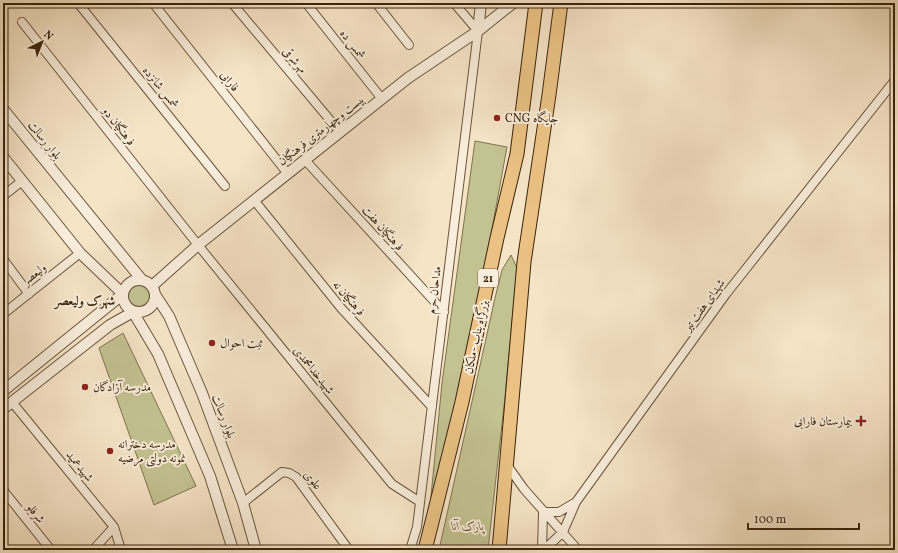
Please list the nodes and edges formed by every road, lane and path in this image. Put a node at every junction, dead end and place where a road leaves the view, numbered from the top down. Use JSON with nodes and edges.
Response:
{"nodes":[{"id":1,"x":78,"y":3,"type":"edge"},
{"id":2,"x":153,"y":3,"type":"edge"},
{"id":3,"x":232,"y":3,"type":"edge"},
{"id":4,"x":306,"y":3,"type":"edge"},
{"id":5,"x":376,"y":3,"type":"edge"},
{"id":6,"x":454,"y":3,"type":"edge"},
{"id":7,"x":481,"y":3,"type":"edge"},
{"id":8,"x":512,"y":3,"type":"edge"},
{"id":9,"x":536,"y":3,"type":"edge"},
{"id":10,"x":561,"y":3,"type":"edge"},
{"id":11,"x":22,"y":22,"type":"dead end"},
{"id":12,"x":478,"y":31,"type":"junction"},
{"id":13,"x":409,"y":45,"type":"dead end"},
{"id":14,"x":895,"y":80,"type":"edge"},
{"id":15,"x":382,"y":99,"type":"junction"},
{"id":16,"x":3,"y":109,"type":"edge"},
{"id":17,"x":340,"y":132,"type":"junction"},
{"id":18,"x":3,"y":157,"type":"edge"},
{"id":19,"x":305,"y":160,"type":"junction"},
{"id":20,"x":288,"y":174,"type":"junction"},
{"id":21,"x":22,"y":181,"type":"junction"},
{"id":22,"x":225,"y":186,"type":"dead end"},
{"id":23,"x":3,"y":196,"type":"edge"},
{"id":24,"x":254,"y":200,"type":"junction"},
{"id":25,"x":198,"y":245,"type":"junction"},
{"id":26,"x":80,"y":253,"type":"junction"},
{"id":27,"x":3,"y":259,"type":"edge"},
{"id":28,"x":142,"y":280,"type":"junction"},
{"id":29,"x":152,"y":286,"type":"junction"},
{"id":30,"x":29,"y":294,"type":"junction"},
{"id":31,"x":123,"y":294,"type":"junction"},
{"id":32,"x":156,"y":296,"type":"junction"},
{"id":33,"x":133,"y":312,"type":"junction"},
{"id":34,"x":444,"y":312,"type":"junction"},
{"id":35,"x":3,"y":314,"type":"edge"},
{"id":36,"x":3,"y":391,"type":"edge"},
{"id":37,"x":12,"y":402,"type":"junction"},
{"id":38,"x":432,"y":407,"type":"junction"},
{"id":39,"x":3,"y":409,"type":"edge"},
{"id":40,"x":507,"y":465,"type":"junction"},
{"id":41,"x":3,"y":490,"type":"edge"},
{"id":42,"x":420,"y":502,"type":"junction"},
{"id":43,"x":576,"y":502,"type":"junction"},
{"id":44,"x":243,"y":503,"type":"junction"},
{"id":45,"x":543,"y":512,"type":"junction"},
{"id":46,"x":114,"y":527,"type":"junction"},
{"id":47,"x":563,"y":532,"type":"junction"},
{"id":48,"x":51,"y":550,"type":"edge"},
{"id":49,"x":93,"y":550,"type":"edge"},
{"id":50,"x":121,"y":550,"type":"edge"},
{"id":51,"x":233,"y":550,"type":"edge"},
{"id":52,"x":256,"y":550,"type":"edge"},
{"id":53,"x":349,"y":550,"type":"edge"},
{"id":54,"x":410,"y":550,"type":"edge"},
{"id":55,"x":425,"y":550,"type":"edge"},
{"id":56,"x":499,"y":550,"type":"edge"},
{"id":57,"x":543,"y":550,"type":"edge"},
{"id":58,"x":578,"y":550,"type":"edge"}],
"edges":[{"from":1,"to":22,"type":"street","name":"شمس شانزده"},
{"from":2,"to":20,"type":"street","name":"فارابی"},
{"from":3,"to":17,"type":"street","name":"مهرشرقی"},
{"from":4,"to":15,"type":"street","name":"شمس ده"},
{"from":5,"to":13,"type":"street"},
{"from":6,"to":12,"type":"street"},
{"from":7,"to":12,"type":"street"},
{"from":8,"to":12,"type":"street","name":"بیست وچهارمتری فرهنگیان"},
{"from":9,"to":55,"type":"highway","name":"بزرگراه بناب -ملکان","number":"21"},
{"from":10,"to":40,"type":"highway"},
{"from":11,"to":25,"type":"street","name":"فرهنگیان دو"},
{"from":12,"to":15,"type":"street","name":"بیست وچهارمتری فرهنگیان"},
{"from":12,"to":34,"type":"street","name":"مداحان حرم"},
{"from":14,"to":43,"type":"street","name":"شهدای هفت تیر"},
{"from":15,"to":17,"type":"street","name":"بیست وچهارمتری فرهنگیان"},
{"from":16,"to":28,"type":"street","name":"بلوار رسالت"},
{"from":17,"to":19,"type":"street","name":"بیست وچهارمتری فرهنگیان"},
{"from":18,"to":21,"type":"street"},
{"from":19,"to":20,"type":"street","name":"بیست وچهارمتری فرهنگیان"},
{"from":19,"to":34,"type":"street","name":"فرهنگیان هفت"},
{"from":20,"to":24,"type":"street","name":"بیست وچهارمتری فرهنگیان"},
{"from":21,"to":23,"type":"street"},
{"from":21,"to":26,"type":"street"},
{"from":24,"to":25,"type":"street","name":"بیست وچهارمتری فرهنگیان"},
{"from":24,"to":38,"type":"street","name":"فرهنگیان نه"},
{"from":25,"to":29,"type":"street","name":"بیست وچهارمتری فرهنگیان"},
{"from":25,"to":42,"type":"street","name":"شهیدخدامحمدی"},
{"from":26,"to":30,"type":"street","name":"ولیعصر"},
{"from":26,"to":31,"type":"street"},
{"from":27,"to":30,"type":"street"},
{"from":28,"to":29,"type":"street"},
{"from":28,"to":31,"type":"street"},
{"from":29,"to":32,"type":"street"},
{"from":30,"to":35,"type":"street","name":"ولیعصر"},
{"from":31,"to":33,"type":"street"},
{"from":31,"to":36,"type":"street"},
{"from":32,"to":33,"type":"street"},
{"from":32,"to":44,"type":"street","name":"بلوار رسالت"},
{"from":33,"to":37,"type":"street"},
{"from":33,"to":51,"type":"street"},
{"from":34,"to":38,"type":"street","name":"مداحان حرم"},
{"from":37,"to":39,"type":"street"},
{"from":37,"to":46,"type":"street","name":"شهیدعمید"},
{"from":38,"to":42,"type":"street","name":"مداحان حرم"},
{"from":40,"to":45,"type":"street"},
{"from":40,"to":56,"type":"highway"},
{"from":41,"to":48,"type":"street","name":"شرفلو"},
{"from":42,"to":54,"type":"street","name":"مداحان حرم"},
{"from":43,"to":45,"type":"street"},
{"from":43,"to":47,"type":"street","name":"شهدای هفت تیر"},
{"from":44,"to":52,"type":"street","name":"بلوار رسالت"},
{"from":44,"to":53,"type":"street","name":"علوی"},
{"from":45,"to":47,"type":"street"},
{"from":45,"to":57,"type":"street"},
{"from":46,"to":49,"type":"street"},
{"from":46,"to":50,"type":"street","name":"شهیدعمید"},
{"from":47,"to":57,"type":"street","name":"شهدای هفت تیر"},
{"from":47,"to":58,"type":"street"}]}
